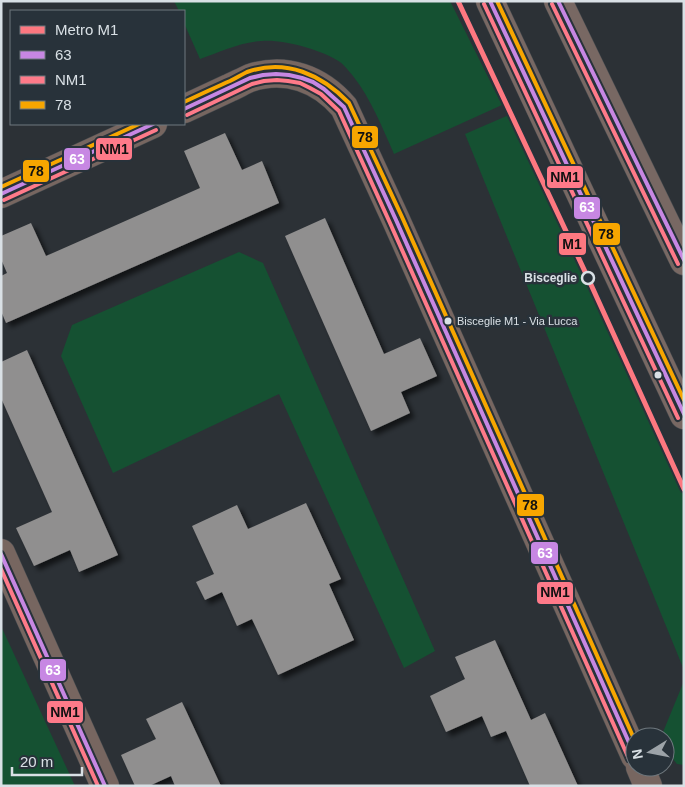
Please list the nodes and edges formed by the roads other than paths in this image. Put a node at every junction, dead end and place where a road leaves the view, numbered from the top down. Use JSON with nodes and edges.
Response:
{"nodes":[{"id":1,"x":490,"y":1,"type":"edge"},
{"id":2,"x":558,"y":1,"type":"edge"},
{"id":3,"x":562,"y":1,"type":"edge"},
{"id":4,"x":571,"y":26,"type":"junction"},
{"id":5,"x":185,"y":109,"type":"edge"},
{"id":6,"x":151,"y":125,"type":"edge"},
{"id":7,"x":6,"y":190,"type":"edge"},
{"id":8,"x":684,"y":260,"type":"edge"},
{"id":9,"x":684,"y":415,"type":"edge"},
{"id":10,"x":1,"y":553,"type":"edge"},
{"id":11,"x":625,"y":734,"type":"edge"},
{"id":12,"x":105,"y":786,"type":"edge"}],
"edges":[{"from":1,"to":9,"type":"main road"},
{"from":2,"to":4,"type":"main road"},
{"from":3,"to":4,"type":"main road"},
{"from":4,"to":8,"type":"main road"},
{"from":5,"to":11,"type":"street"},
{"from":6,"to":7,"type":"street"},
{"from":10,"to":12,"type":"street"}]}
